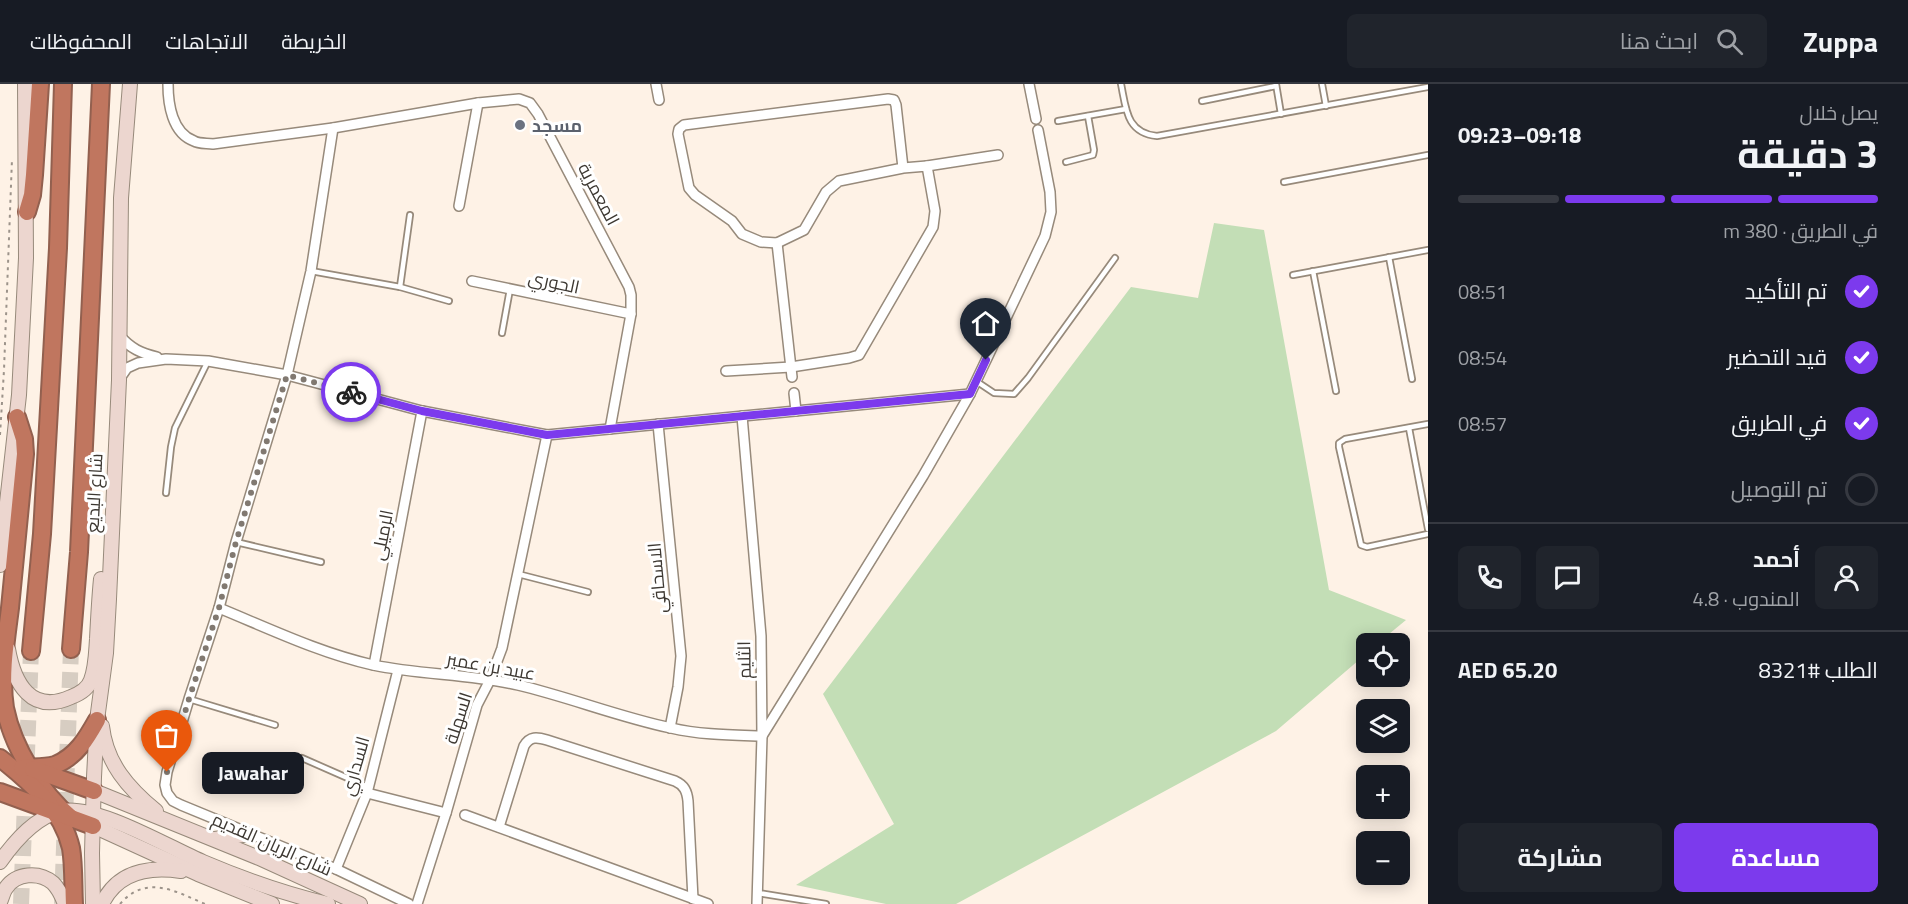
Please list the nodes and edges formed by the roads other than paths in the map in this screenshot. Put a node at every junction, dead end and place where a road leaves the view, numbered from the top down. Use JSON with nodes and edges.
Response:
{"nodes":[{"id":1,"x":25,"y":84,"type":"edge"},
{"id":2,"x":40,"y":84,"type":"edge"},
{"id":3,"x":63,"y":84,"type":"edge"},
{"id":4,"x":101,"y":84,"type":"edge"},
{"id":5,"x":108,"y":84,"type":"edge"},
{"id":6,"x":130,"y":84,"type":"edge"},
{"id":7,"x":168,"y":84,"type":"edge"},
{"id":8,"x":656,"y":84,"type":"edge"},
{"id":9,"x":1029,"y":84,"type":"edge"},
{"id":10,"x":1121,"y":84,"type":"edge"},
{"id":11,"x":1322,"y":84,"type":"edge"},
{"id":12,"x":1276,"y":85,"type":"edge"},
{"id":13,"x":1428,"y":87,"type":"edge"},
{"id":14,"x":659,"y":99,"type":"dead end"},
{"id":15,"x":1202,"y":101,"type":"dead end"},
{"id":16,"x":478,"y":103,"type":"junction"},
{"id":17,"x":1326,"y":106,"type":"junction"},
{"id":18,"x":1126,"y":109,"type":"junction"},
{"id":19,"x":1281,"y":114,"type":"junction"},
{"id":20,"x":1088,"y":116,"type":"junction"},
{"id":21,"x":1036,"y":118,"type":"dead end"},
{"id":22,"x":1058,"y":121,"type":"dead end"},
{"id":23,"x":333,"y":128,"type":"junction"},
{"id":24,"x":1038,"y":130,"type":"dead end"},
{"id":25,"x":99,"y":132,"type":"junction"},
{"id":26,"x":998,"y":155,"type":"dead end"},
{"id":27,"x":1428,"y":155,"type":"edge"},
{"id":28,"x":1066,"y":162,"type":"dead end"},
{"id":29,"x":927,"y":166,"type":"junction"},
{"id":30,"x":903,"y":168,"type":"junction"},
{"id":31,"x":1284,"y":182,"type":"dead end"},
{"id":32,"x":459,"y":206,"type":"dead end"},
{"id":33,"x":27,"y":212,"type":"junction"},
{"id":34,"x":410,"y":215,"type":"dead end"},
{"id":35,"x":777,"y":243,"type":"junction"},
{"id":36,"x":1428,"y":250,"type":"edge"},
{"id":37,"x":1115,"y":258,"type":"dead end"},
{"id":38,"x":1389,"y":258,"type":"junction"},
{"id":39,"x":311,"y":271,"type":"junction"},
{"id":40,"x":1313,"y":271,"type":"junction"},
{"id":41,"x":1293,"y":275,"type":"dead end"},
{"id":42,"x":472,"y":281,"type":"dead end"},
{"id":43,"x":400,"y":287,"type":"junction"},
{"id":44,"x":510,"y":289,"type":"junction"},
{"id":45,"x":449,"y":301,"type":"dead end"},
{"id":46,"x":631,"y":314,"type":"junction"},
{"id":47,"x":502,"y":333,"type":"dead end"},
{"id":48,"x":120,"y":336,"type":"junction"},
{"id":49,"x":166,"y":359,"type":"junction"},
{"id":50,"x":208,"y":361,"type":"junction"},
{"id":51,"x":791,"y":366,"type":"junction"},
{"id":52,"x":726,"y":371,"type":"dead end"},
{"id":53,"x":287,"y":375,"type":"junction"},
{"id":54,"x":792,"y":377,"type":"dead end"},
{"id":55,"x":1412,"y":379,"type":"dead end"},
{"id":56,"x":119,"y":380,"type":"junction"},
{"id":57,"x":976,"y":381,"type":"junction"},
{"id":58,"x":1336,"y":391,"type":"dead end"},
{"id":59,"x":794,"y":393,"type":"dead end"},
{"id":60,"x":970,"y":394,"type":"junction"},
{"id":61,"x":422,"y":411,"type":"junction"},
{"id":62,"x":796,"y":411,"type":"junction"},
{"id":63,"x":742,"y":416,"type":"junction"},
{"id":64,"x":17,"y":417,"type":"junction"},
{"id":65,"x":658,"y":424,"type":"junction"},
{"id":66,"x":1428,"y":424,"type":"edge"},
{"id":67,"x":1409,"y":428,"type":"junction"},
{"id":68,"x":610,"y":429,"type":"junction"},
{"id":69,"x":547,"y":435,"type":"junction"},
{"id":70,"x":114,"y":482,"type":"junction"},
{"id":71,"x":166,"y":493,"type":"dead end"},
{"id":72,"x":1428,"y":529,"type":"edge"},
{"id":73,"x":1428,"y":534,"type":"edge"},
{"id":74,"x":236,"y":542,"type":"junction"},
{"id":75,"x":0,"y":556,"type":"edge"},
{"id":76,"x":321,"y":562,"type":"dead end"},
{"id":77,"x":7,"y":568,"type":"edge"},
{"id":78,"x":518,"y":574,"type":"junction"},
{"id":79,"x":588,"y":592,"type":"dead end"},
{"id":80,"x":219,"y":608,"type":"junction"},
{"id":81,"x":6,"y":641,"type":"junction"},
{"id":82,"x":72,"y":650,"type":"tunnel mouth"},
{"id":83,"x":31,"y":651,"type":"tunnel mouth"},
{"id":84,"x":374,"y":665,"type":"junction"},
{"id":85,"x":398,"y":670,"type":"junction"},
{"id":86,"x":490,"y":680,"type":"junction"},
{"id":87,"x":101,"y":692,"type":"junction"},
{"id":88,"x":189,"y":699,"type":"junction"},
{"id":89,"x":97,"y":720,"type":"junction"},
{"id":90,"x":275,"y":725,"type":"dead end"},
{"id":91,"x":670,"y":728,"type":"junction"},
{"id":92,"x":762,"y":736,"type":"junction"},
{"id":93,"x":0,"y":756,"type":"edge"},
{"id":94,"x":302,"y":758,"type":"dead end"},
{"id":95,"x":15,"y":769,"type":"edge"},
{"id":96,"x":368,"y":790,"type":"junction"},
{"id":97,"x":0,"y":792,"type":"edge"},
{"id":98,"x":94,"y":792,"type":"junction"},
{"id":99,"x":446,"y":813,"type":"junction"},
{"id":100,"x":63,"y":814,"type":"junction"},
{"id":101,"x":465,"y":815,"type":"dead end"},
{"id":102,"x":93,"y":820,"type":"junction"},
{"id":103,"x":167,"y":820,"type":"junction"},
{"id":104,"x":499,"y":827,"type":"junction"},
{"id":105,"x":249,"y":834,"type":"junction"},
{"id":106,"x":214,"y":840,"type":"junction"},
{"id":107,"x":0,"y":862,"type":"edge"},
{"id":108,"x":336,"y":869,"type":"junction"},
{"id":109,"x":198,"y":874,"type":"junction"},
{"id":110,"x":758,"y":893,"type":"junction"},
{"id":111,"x":789,"y":897,"type":"junction"},
{"id":112,"x":693,"y":899,"type":"junction"},
{"id":113,"x":0,"y":902,"type":"edge"},
{"id":114,"x":65,"y":904,"type":"edge"},
{"id":115,"x":74,"y":904,"type":"edge"},
{"id":116,"x":93,"y":904,"type":"edge"},
{"id":117,"x":102,"y":904,"type":"edge"},
{"id":118,"x":272,"y":904,"type":"edge"},
{"id":119,"x":328,"y":904,"type":"edge"},
{"id":120,"x":360,"y":904,"type":"edge"},
{"id":121,"x":409,"y":904,"type":"edge"},
{"id":122,"x":417,"y":904,"type":"edge"},
{"id":123,"x":708,"y":904,"type":"edge"},
{"id":124,"x":758,"y":904,"type":"edge"},
{"id":125,"x":789,"y":904,"type":"edge"},
{"id":126,"x":826,"y":904,"type":"edge"}],
"edges":[{"from":1,"to":33,"type":"main road"},
{"from":2,"to":33,"type":"highway"},
{"from":3,"to":83,"type":"highway"},
{"from":4,"to":25,"type":"highway","name":"شارع البديع"},
{"from":5,"to":25,"type":"highway"},
{"from":6,"to":48,"type":"main road","name":"شارع البديع"},
{"from":7,"to":23,"type":"street","name":"المعمرية"},
{"from":8,"to":14,"type":"street"},
{"from":9,"to":21,"type":"street"},
{"from":10,"to":18,"type":"lane"},
{"from":11,"to":17,"type":"lane"},
{"from":12,"to":15,"type":"lane"},
{"from":12,"to":19,"type":"lane"},
{"from":13,"to":17,"type":"lane"},
{"from":16,"to":23,"type":"street","name":"المعمرية"},
{"from":16,"to":32,"type":"street"},
{"from":16,"to":46,"type":"street","name":"المعمرية"},
{"from":17,"to":19,"type":"lane"},
{"from":18,"to":19,"type":"lane"},
{"from":18,"to":20,"type":"lane"},
{"from":20,"to":22,"type":"lane"},
{"from":20,"to":28,"type":"lane"},
{"from":23,"to":39,"type":"street"},
{"from":24,"to":57,"type":"street"},
{"from":25,"to":82,"type":"highway","name":"شارع البديع"},
{"from":26,"to":29,"type":"street"},
{"from":27,"to":31,"type":"lane"},
{"from":29,"to":30,"type":"street"},
{"from":29,"to":51,"type":"street"},
{"from":30,"to":35,"type":"street"},
{"from":30,"to":35,"type":"street"},
{"from":33,"to":64,"type":"main road"},
{"from":34,"to":43,"type":"lane"},
{"from":35,"to":51,"type":"street"},
{"from":36,"to":38,"type":"lane"},
{"from":37,"to":57,"type":"lane"},
{"from":38,"to":40,"type":"lane"},
{"from":38,"to":55,"type":"lane"},
{"from":39,"to":43,"type":"lane"},
{"from":39,"to":53,"type":"street"},
{"from":40,"to":41,"type":"lane"},
{"from":40,"to":58,"type":"lane"},
{"from":42,"to":44,"type":"street","name":"الجوري"},
{"from":43,"to":45,"type":"lane"},
{"from":44,"to":46,"type":"street","name":"الجوري"},
{"from":44,"to":47,"type":"lane"},
{"from":46,"to":68,"type":"street","name":"المعمرية"},
{"from":48,"to":49,"type":"street"},
{"from":48,"to":56,"type":"main road","name":"شارع البديع"},
{"from":49,"to":50,"type":"street"},
{"from":49,"to":56,"type":"street"},
{"from":50,"to":53,"type":"street"},
{"from":50,"to":71,"type":"lane"},
{"from":51,"to":52,"type":"street"},
{"from":51,"to":54,"type":"street"},
{"from":53,"to":61,"type":"street"},
{"from":53,"to":74,"type":"street"},
{"from":56,"to":70,"type":"main road","name":"شارع البديع"},
{"from":57,"to":60,"type":"street"},
{"from":59,"to":62,"type":"street"},
{"from":60,"to":62,"type":"street"},
{"from":60,"to":92,"type":"street"},
{"from":61,"to":69,"type":"street"},
{"from":61,"to":84,"type":"street","name":"الرميلي"},
{"from":62,"to":63,"type":"street"},
{"from":63,"to":65,"type":"street"},
{"from":63,"to":92,"type":"street","name":"الثليم"},
{"from":64,"to":75,"type":"main road"},
{"from":64,"to":77,"type":"highway"},
{"from":65,"to":68,"type":"street"},
{"from":65,"to":91,"type":"street","name":"الاسحاقي"},
{"from":66,"to":67,"type":"lane"},
{"from":67,"to":72,"type":"lane"},
{"from":67,"to":73,"type":"lane"},
{"from":68,"to":69,"type":"street"},
{"from":69,"to":78,"type":"street","name":"السهلة"},
{"from":70,"to":81,"type":"main road"},
{"from":70,"to":87,"type":"main road","name":"شارع البديع"},
{"from":74,"to":76,"type":"lane"},
{"from":74,"to":80,"type":"street"},
{"from":75,"to":77,"type":"main road"},
{"from":77,"to":81,"type":"highway"},
{"from":78,"to":79,"type":"lane"},
{"from":78,"to":86,"type":"street","name":"السهلة"},
{"from":80,"to":84,"type":"street","name":"عبيد بن عمير"},
{"from":80,"to":88,"type":"street"},
{"from":81,"to":95,"type":"highway"},
{"from":84,"to":85,"type":"street","name":"عبيد بن عمير"},
{"from":85,"to":86,"type":"street","name":"عبيد بن عمير"},
{"from":85,"to":96,"type":"street","name":"السداري"},
{"from":86,"to":91,"type":"street","name":"عبيد بن عمير"},
{"from":86,"to":99,"type":"street","name":"السهلة"},
{"from":87,"to":89,"type":"main road","name":"شارع البديع"},
{"from":87,"to":103,"type":"main road"},
{"from":88,"to":90,"type":"lane"},
{"from":88,"to":105,"type":"street","name":"شارع الريان القديم"},
{"from":89,"to":95,"type":"highway"},
{"from":89,"to":98,"type":"main road","name":"شارع البديع"},
{"from":91,"to":92,"type":"street","name":"عبيد بن عمير"},
{"from":92,"to":110,"type":"street","name":"الثليم"},
{"from":93,"to":95,"type":"highway","name":"شارع الريان القديم"},
{"from":94,"to":96,"type":"lane"},
{"from":95,"to":98,"type":"highway","name":"شارع الريان القديم"},
{"from":95,"to":100,"type":"highway"},
{"from":96,"to":99,"type":"street"},
{"from":96,"to":108,"type":"street","name":"السداري"},
{"from":97,"to":100,"type":"highway"},
{"from":98,"to":102,"type":"main road","name":"شارع البديع"},
{"from":98,"to":103,"type":"main road","name":"شارع الريان القديم"},
{"from":99,"to":122,"type":"street","name":"السهلة"},
{"from":100,"to":102,"type":"highway"},
{"from":100,"to":107,"type":"main road"},
{"from":100,"to":115,"type":"highway"},
{"from":101,"to":104,"type":"street"},
{"from":102,"to":109,"type":"main road"},
{"from":102,"to":116,"type":"main road","name":"شارع البديع"},
{"from":102,"to":119,"type":"main road"},
{"from":103,"to":106,"type":"main road","name":"شارع الريان القديم"},
{"from":104,"to":112,"type":"street"},
{"from":104,"to":112,"type":"street"},
{"from":105,"to":106,"type":"main road"},
{"from":105,"to":108,"type":"street","name":"شارع الريان القديم"},
{"from":106,"to":120,"type":"main road","name":"شارع الريان القديم"},
{"from":108,"to":121,"type":"street","name":"شارع الريان القديم"},
{"from":109,"to":117,"type":"main road"},
{"from":109,"to":118,"type":"main road"},
{"from":110,"to":111,"type":"lane"},
{"from":110,"to":124,"type":"street","name":"الثليم"},
{"from":111,"to":125,"type":"lane"},
{"from":111,"to":126,"type":"lane"},
{"from":112,"to":123,"type":"street"},
{"from":113,"to":114,"type":"main road"}]}
